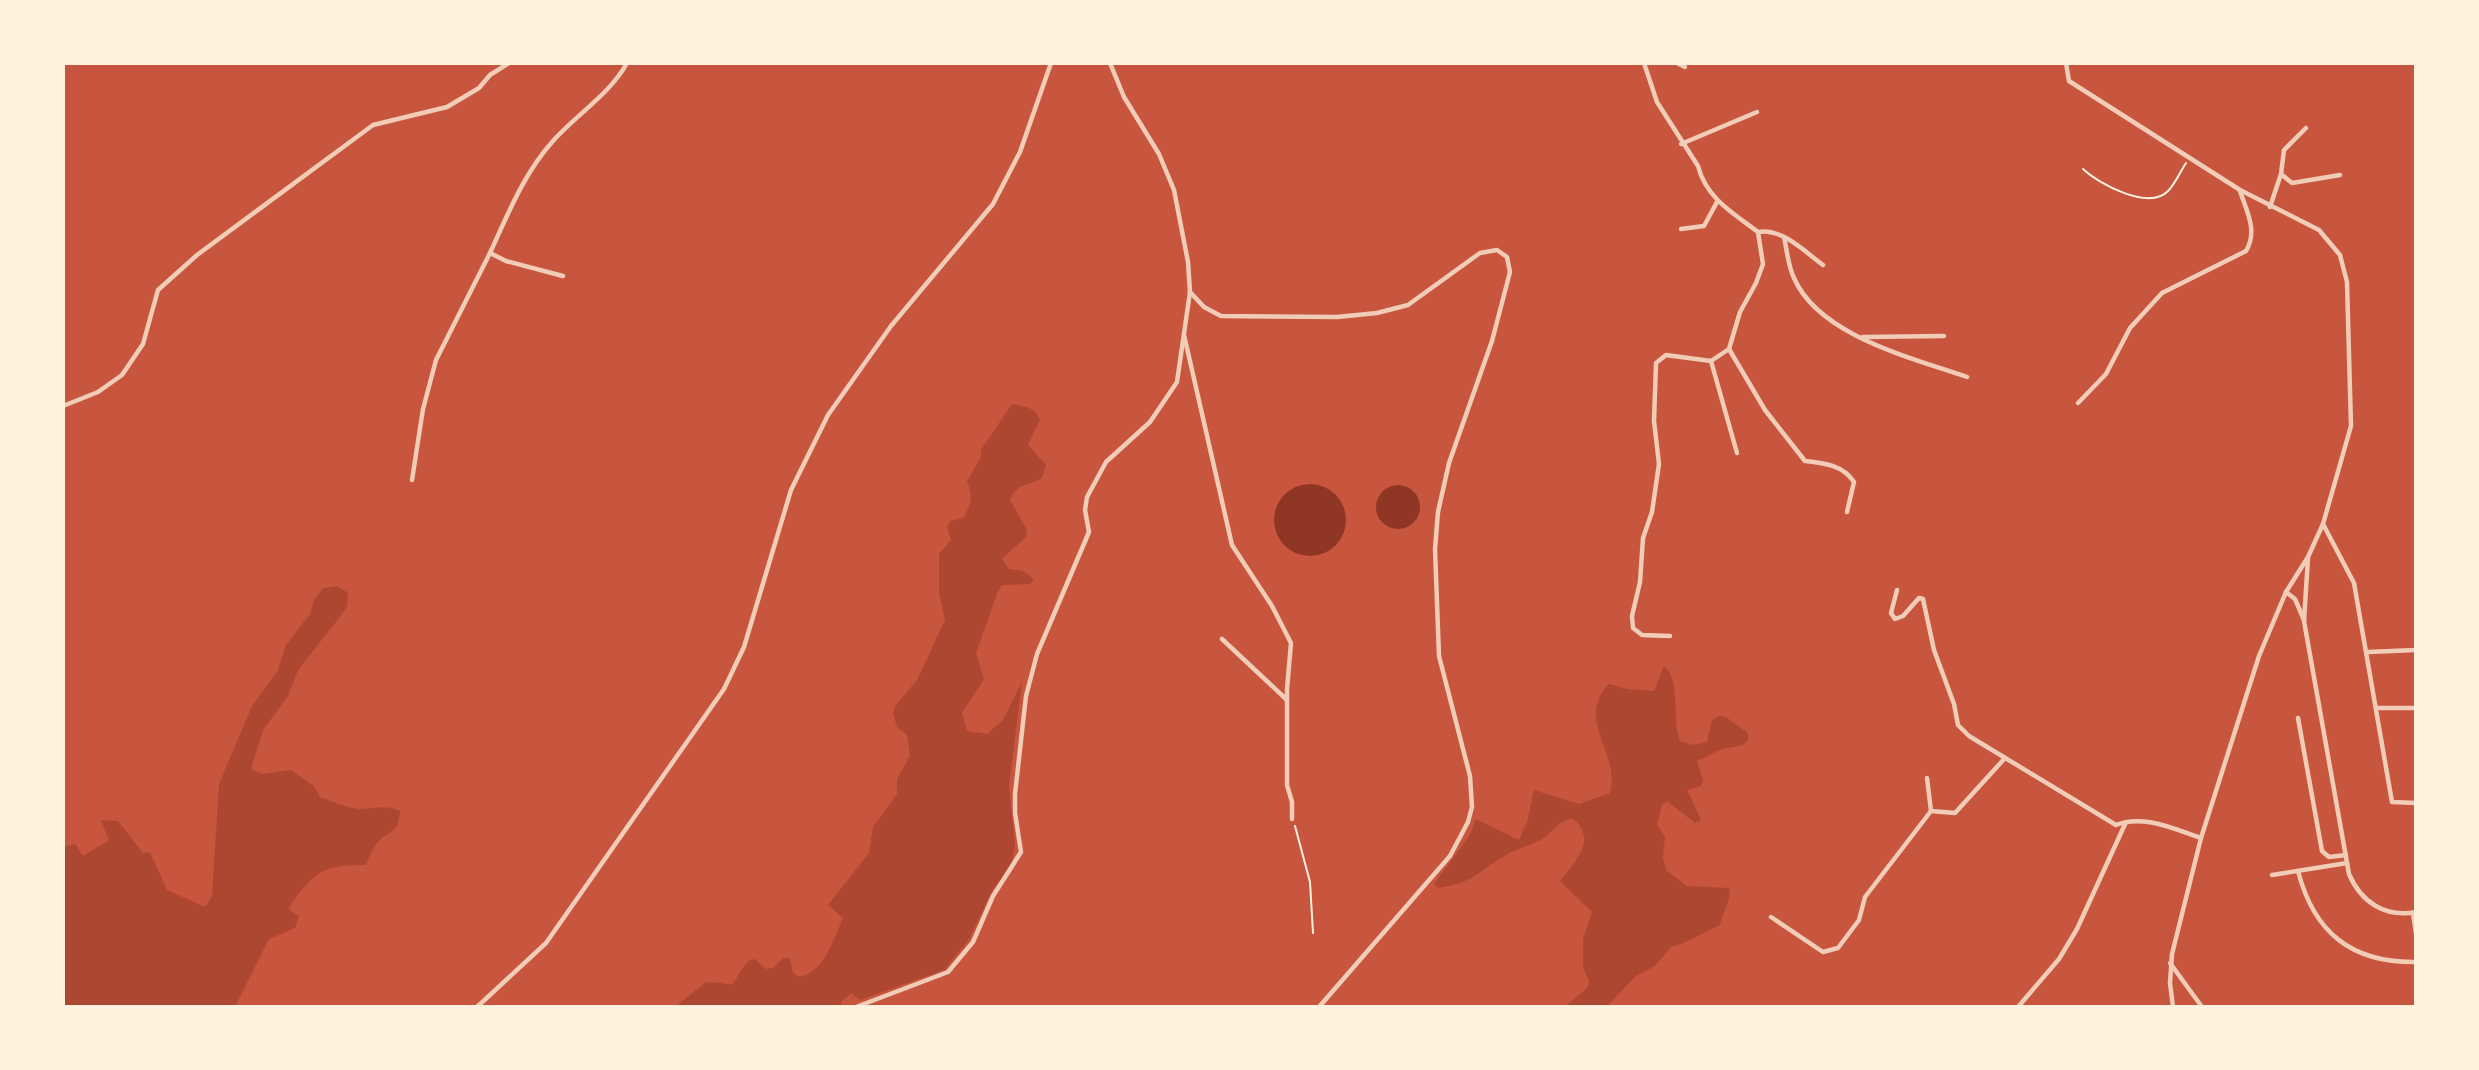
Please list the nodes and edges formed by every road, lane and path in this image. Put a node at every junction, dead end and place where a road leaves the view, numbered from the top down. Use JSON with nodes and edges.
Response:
{"nodes":[{"id":1,"x":509,"y":63,"type":"edge"},
{"id":2,"x":627,"y":63,"type":"edge"},
{"id":3,"x":1051,"y":63,"type":"edge"},
{"id":4,"x":1110,"y":63,"type":"edge"},
{"id":5,"x":1644,"y":63,"type":"edge"},
{"id":6,"x":1677,"y":63,"type":"edge"},
{"id":7,"x":2066,"y":63,"type":"edge"},
{"id":8,"x":1685,"y":67,"type":"dead end"},
{"id":9,"x":1757,"y":112,"type":"dead end"},
{"id":10,"x":2306,"y":128,"type":"dead end"},
{"id":11,"x":1681,"y":144,"type":"junction"},
{"id":12,"x":2188,"y":159,"type":"junction"},
{"id":13,"x":2083,"y":169,"type":"dead end"},
{"id":14,"x":2281,"y":173,"type":"junction"},
{"id":15,"x":2340,"y":175,"type":"dead end"},
{"id":16,"x":2240,"y":190,"type":"junction"},
{"id":17,"x":1717,"y":202,"type":"junction"},
{"id":18,"x":2270,"y":207,"type":"junction"},
{"id":19,"x":1681,"y":229,"type":"dead end"},
{"id":20,"x":1758,"y":232,"type":"junction"},
{"id":21,"x":1784,"y":237,"type":"junction"},
{"id":22,"x":490,"y":253,"type":"junction"},
{"id":23,"x":1823,"y":265,"type":"dead end"},
{"id":24,"x":564,"y":276,"type":"dead end"},
{"id":25,"x":1190,"y":292,"type":"junction"},
{"id":26,"x":1183,"y":331,"type":"junction"},
{"id":27,"x":1944,"y":335,"type":"dead end"},
{"id":28,"x":1862,"y":337,"type":"junction"},
{"id":29,"x":1729,"y":349,"type":"junction"},
{"id":30,"x":1711,"y":361,"type":"junction"},
{"id":31,"x":1966,"y":377,"type":"dead end"},
{"id":32,"x":2078,"y":402,"type":"dead end"},
{"id":33,"x":63,"y":406,"type":"edge"},
{"id":34,"x":1737,"y":453,"type":"dead end"},
{"id":35,"x":412,"y":480,"type":"dead end"},
{"id":36,"x":1847,"y":512,"type":"dead end"},
{"id":37,"x":2323,"y":524,"type":"junction"},
{"id":38,"x":2308,"y":557,"type":"junction"},
{"id":39,"x":1897,"y":590,"type":"dead end"},
{"id":40,"x":2286,"y":592,"type":"junction"},
{"id":41,"x":2304,"y":621,"type":"junction"},
{"id":42,"x":1670,"y":636,"type":"dead end"},
{"id":43,"x":1222,"y":639,"type":"dead end"},
{"id":44,"x":2416,"y":650,"type":"edge"},
{"id":45,"x":2368,"y":652,"type":"junction"},
{"id":46,"x":1287,"y":700,"type":"junction"},
{"id":47,"x":2377,"y":708,"type":"junction"},
{"id":48,"x":2416,"y":708,"type":"edge"},
{"id":49,"x":2298,"y":718,"type":"dead end"},
{"id":50,"x":2005,"y":758,"type":"junction"},
{"id":51,"x":1927,"y":778,"type":"dead end"},
{"id":52,"x":2416,"y":803,"type":"edge"},
{"id":53,"x":1931,"y":811,"type":"junction"},
{"id":54,"x":1292,"y":819,"type":"joint"},
{"id":55,"x":2127,"y":821,"type":"junction"},
{"id":56,"x":2201,"y":838,"type":"junction"},
{"id":57,"x":2346,"y":855,"type":"junction"},
{"id":58,"x":2347,"y":863,"type":"junction"},
{"id":59,"x":2298,"y":871,"type":"junction"},
{"id":60,"x":2272,"y":875,"type":"dead end"},
{"id":61,"x":2414,"y":913,"type":"edge"},
{"id":62,"x":1772,"y":917,"type":"dead end"},
{"id":63,"x":1313,"y":933,"type":"dead end"},
{"id":64,"x":2416,"y":934,"type":"edge"},
{"id":65,"x":2416,"y":962,"type":"edge"},
{"id":66,"x":2170,"y":963,"type":"junction"},
{"id":67,"x":477,"y":1007,"type":"edge"},
{"id":68,"x":856,"y":1007,"type":"edge"},
{"id":69,"x":1319,"y":1007,"type":"edge"},
{"id":70,"x":2018,"y":1007,"type":"edge"},
{"id":71,"x":2173,"y":1007,"type":"edge"},
{"id":72,"x":2202,"y":1007,"type":"edge"}],
"edges":[{"from":1,"to":33,"type":"street"},
{"from":2,"to":22,"type":"street"},
{"from":3,"to":67,"type":"street"},
{"from":4,"to":25,"type":"street"},
{"from":5,"to":11,"type":"street"},
{"from":6,"to":8,"type":"street"},
{"from":7,"to":12,"type":"street"},
{"from":9,"to":11,"type":"street"},
{"from":10,"to":14,"type":"street"},
{"from":11,"to":17,"type":"street"},
{"from":12,"to":13,"type":"path"},
{"from":12,"to":16,"type":"street"},
{"from":14,"to":15,"type":"street"},
{"from":14,"to":18,"type":"street"},
{"from":16,"to":18,"type":"street"},
{"from":16,"to":32,"type":"street"},
{"from":17,"to":19,"type":"street"},
{"from":17,"to":20,"type":"street"},
{"from":18,"to":37,"type":"street"},
{"from":20,"to":21,"type":"street"},
{"from":20,"to":29,"type":"street"},
{"from":21,"to":23,"type":"street"},
{"from":21,"to":28,"type":"street"},
{"from":22,"to":24,"type":"street"},
{"from":22,"to":35,"type":"street"},
{"from":25,"to":26,"type":"street"},
{"from":25,"to":69,"type":"street"},
{"from":26,"to":46,"type":"street"},
{"from":26,"to":68,"type":"street"},
{"from":27,"to":28,"type":"street"},
{"from":28,"to":31,"type":"street"},
{"from":29,"to":30,"type":"street"},
{"from":29,"to":36,"type":"street"},
{"from":30,"to":34,"type":"street"},
{"from":30,"to":42,"type":"street"},
{"from":37,"to":38,"type":"street"},
{"from":37,"to":45,"type":"street"},
{"from":38,"to":40,"type":"street"},
{"from":38,"to":41,"type":"street"},
{"from":39,"to":50,"type":"street"},
{"from":40,"to":41,"type":"street"},
{"from":40,"to":56,"type":"street"},
{"from":41,"to":57,"type":"street"},
{"from":43,"to":46,"type":"street"},
{"from":44,"to":45,"type":"street"},
{"from":45,"to":47,"type":"street"},
{"from":46,"to":54,"type":"street"},
{"from":47,"to":48,"type":"street"},
{"from":47,"to":52,"type":"street"},
{"from":49,"to":57,"type":"street"},
{"from":50,"to":53,"type":"street"},
{"from":50,"to":55,"type":"street"},
{"from":51,"to":53,"type":"street"},
{"from":53,"to":62,"type":"street"},
{"from":54,"to":63,"type":"path"},
{"from":55,"to":56,"type":"street"},
{"from":55,"to":70,"type":"street"},
{"from":56,"to":66,"type":"street"},
{"from":57,"to":58,"type":"street"},
{"from":58,"to":59,"type":"street"},
{"from":58,"to":61,"type":"street"},
{"from":59,"to":60,"type":"street"},
{"from":59,"to":65,"type":"street"},
{"from":61,"to":64,"type":"street"},
{"from":66,"to":71,"type":"street"},
{"from":66,"to":72,"type":"street"}]}
